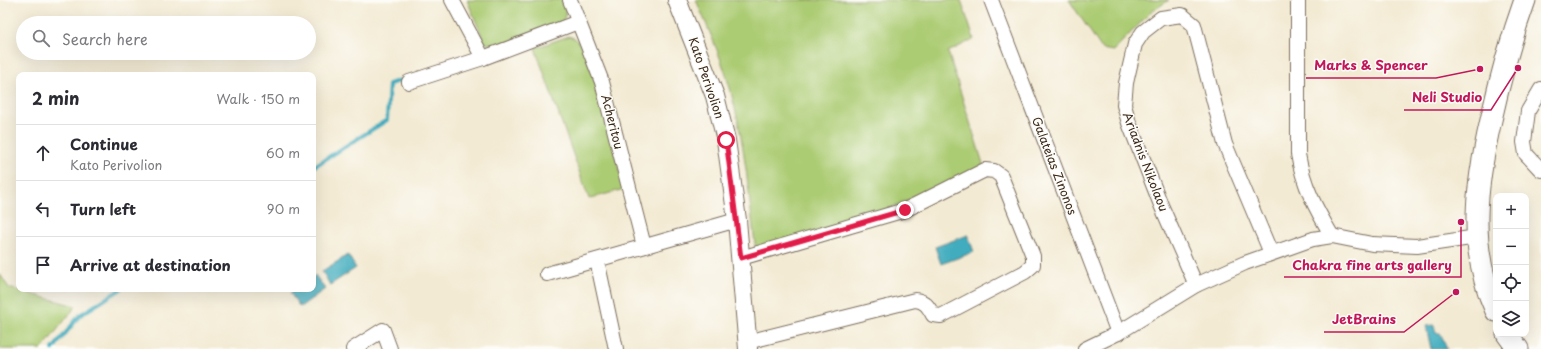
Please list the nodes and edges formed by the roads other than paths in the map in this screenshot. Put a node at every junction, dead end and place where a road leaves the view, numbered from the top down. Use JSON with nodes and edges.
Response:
{"nodes":[{"id":1,"x":452,"y":0,"type":"edge"},
{"id":2,"x":570,"y":0,"type":"edge"},
{"id":3,"x":677,"y":0,"type":"edge"},
{"id":4,"x":991,"y":0,"type":"edge"},
{"id":5,"x":1298,"y":0,"type":"edge"},
{"id":6,"x":1525,"y":0,"type":"edge"},
{"id":7,"x":578,"y":22,"type":"junction"},
{"id":8,"x":483,"y":58,"type":"junction"},
{"id":9,"x":409,"y":82,"type":"dead end"},
{"id":10,"x":1541,"y":89,"type":"edge"},
{"id":11,"x":1541,"y":170,"type":"edge"},
{"id":12,"x":737,"y":220,"type":"junction"},
{"id":13,"x":1332,"y":236,"type":"junction"},
{"id":14,"x":1477,"y":237,"type":"junction"},
{"id":15,"x":644,"y":246,"type":"junction"},
{"id":16,"x":1271,"y":253,"type":"junction"},
{"id":17,"x":741,"y":258,"type":"junction"},
{"id":18,"x":597,"y":260,"type":"junction"},
{"id":19,"x":547,"y":274,"type":"dead end"},
{"id":20,"x":1196,"y":285,"type":"junction"},
{"id":21,"x":1493,"y":303,"type":"edge"},
{"id":22,"x":1118,"y":333,"type":"junction"},
{"id":23,"x":1509,"y":337,"type":"edge"},
{"id":24,"x":747,"y":346,"type":"edge"},
{"id":25,"x":353,"y":349,"type":"edge"},
{"id":26,"x":390,"y":349,"type":"edge"},
{"id":27,"x":616,"y":349,"type":"edge"},
{"id":28,"x":1085,"y":349,"type":"edge"},
{"id":29,"x":1518,"y":349,"type":"edge"}],
"edges":[{"from":1,"to":8,"type":"street"},
{"from":2,"to":7,"type":"street","name":"Acheritou"},
{"from":3,"to":12,"type":"street","name":"Kato Perivolion"},
{"from":4,"to":22,"type":"street","name":"Galateias Zinonos"},
{"from":5,"to":13,"type":"street"},
{"from":6,"to":14,"type":"main road"},
{"from":7,"to":8,"type":"street"},
{"from":7,"to":15,"type":"street","name":"Acheritou"},
{"from":8,"to":9,"type":"street"},
{"from":10,"to":11,"type":"street"},
{"from":12,"to":15,"type":"street"},
{"from":12,"to":17,"type":"street","name":"Kato Perivolion"},
{"from":13,"to":14,"type":"street"},
{"from":13,"to":16,"type":"street"},
{"from":14,"to":21,"type":"main road"},
{"from":15,"to":18,"type":"street"},
{"from":16,"to":20,"type":"street"},
{"from":16,"to":20,"type":"street","name":"Ariadnis Nikolaou"},
{"from":17,"to":24,"type":"street","name":"Kato Perivolion"},
{"from":17,"to":24,"type":"street"},
{"from":18,"to":19,"type":"street"},
{"from":18,"to":27,"type":"street"},
{"from":20,"to":22,"type":"street"},
{"from":22,"to":28,"type":"street"},
{"from":23,"to":29,"type":"main road"},
{"from":25,"to":26,"type":"street"}]}
